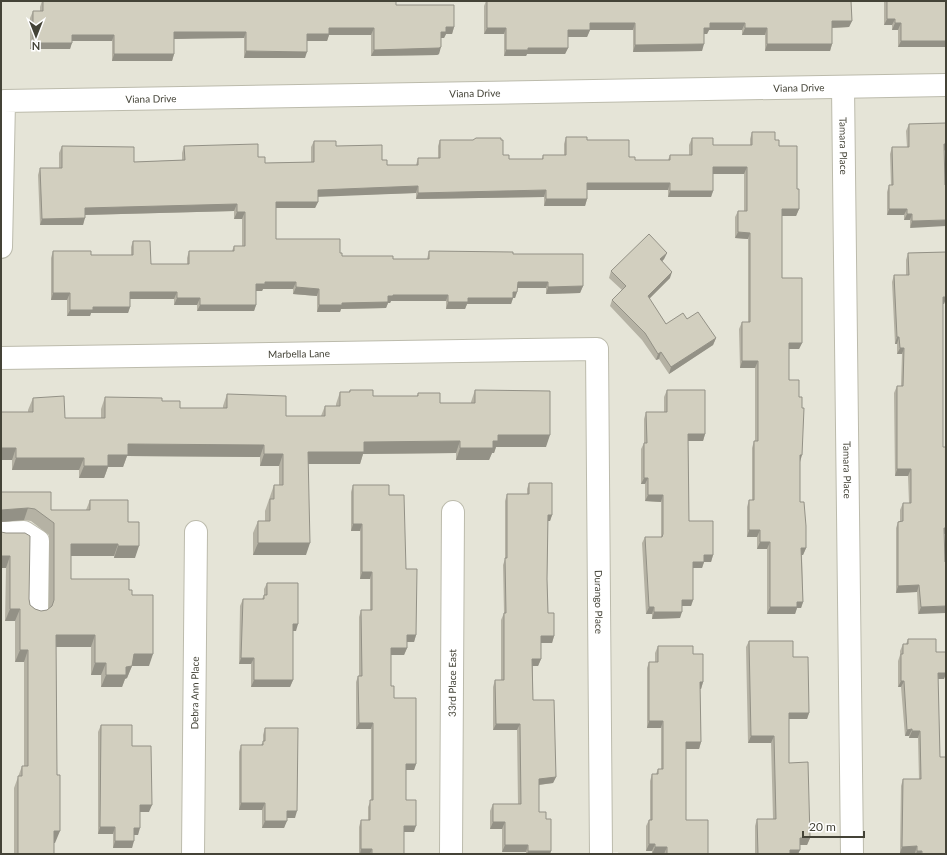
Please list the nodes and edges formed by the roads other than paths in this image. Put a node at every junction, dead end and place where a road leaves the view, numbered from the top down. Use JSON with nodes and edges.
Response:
{"nodes":[{"id":1,"x":946,"y":85,"type":"edge"},
{"id":2,"x":843,"y":87,"type":"junction"},
{"id":3,"x":1,"y":248,"type":"edge"},
{"id":4,"x":597,"y":349,"type":"joint"},
{"id":5,"x":1,"y":358,"type":"edge"},
{"id":6,"x":453,"y":512,"type":"dead end"},
{"id":7,"x":196,"y":532,"type":"dead end"},
{"id":8,"x":1,"y":533,"type":"edge"},
{"id":9,"x":37,"y":611,"type":"edge"},
{"id":10,"x":193,"y":854,"type":"edge"},
{"id":11,"x":451,"y":854,"type":"edge"},
{"id":12,"x":601,"y":854,"type":"edge"},
{"id":13,"x":852,"y":854,"type":"edge"}],
"edges":[{"from":1,"to":2,"type":"street","name":"Viana Drive"},
{"from":2,"to":3,"type":"street","name":"Viana Drive"},
{"from":2,"to":13,"type":"street","name":"Tamara Place"},
{"from":4,"to":5,"type":"street","name":"Marbella Lane"},
{"from":4,"to":12,"type":"street","name":"Durango Place"},
{"from":6,"to":11,"type":"street","name":"33rd Place East"},
{"from":7,"to":10,"type":"street","name":"Debra Ann Place"},
{"from":8,"to":9,"type":"street"}]}
